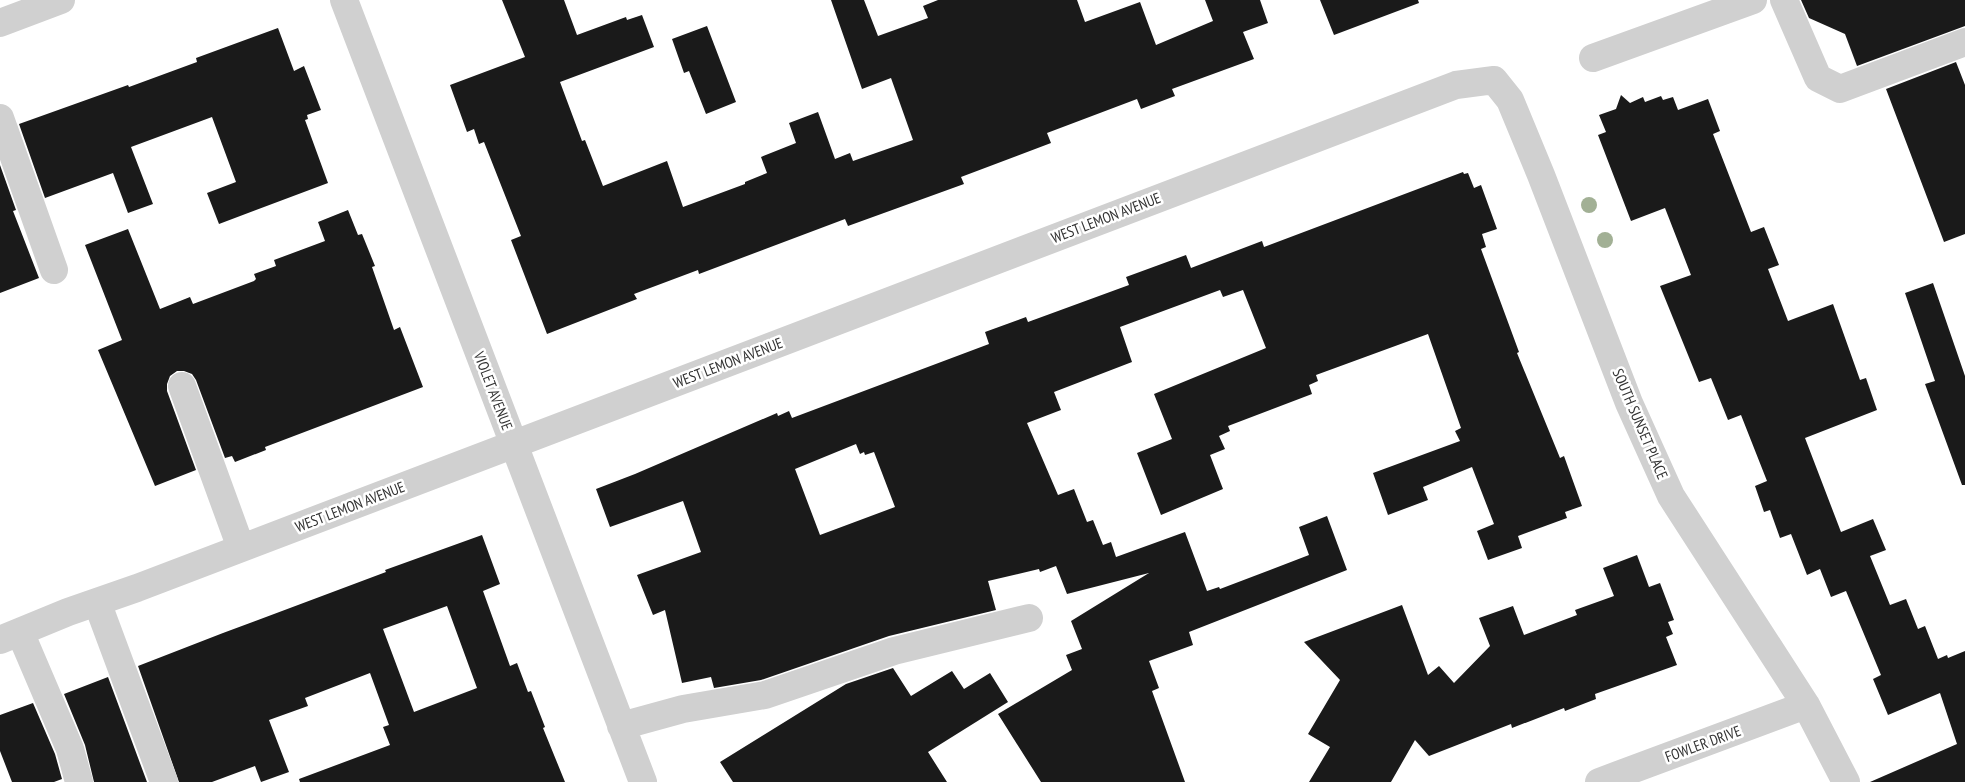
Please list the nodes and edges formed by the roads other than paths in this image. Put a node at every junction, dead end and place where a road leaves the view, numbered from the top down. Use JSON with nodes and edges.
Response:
{"nodes":[{"id":1,"x":61,"y":0,"type":"edge"},
{"id":2,"x":344,"y":0,"type":"edge"},
{"id":3,"x":1753,"y":0,"type":"edge"},
{"id":4,"x":1784,"y":0,"type":"edge"},
{"id":5,"x":0,"y":23,"type":"edge"},
{"id":6,"x":1965,"y":42,"type":"edge"},
{"id":7,"x":1592,"y":58,"type":"dead end"},
{"id":8,"x":1456,"y":85,"type":"joint"},
{"id":9,"x":0,"y":118,"type":"edge"},
{"id":10,"x":54,"y":270,"type":"dead end"},
{"id":11,"x":182,"y":386,"type":"dead end"},
{"id":12,"x":514,"y":444,"type":"junction"},
{"id":13,"x":241,"y":548,"type":"junction"},
{"id":14,"x":97,"y":602,"type":"junction"},
{"id":15,"x":1028,"y":618,"type":"dead end"},
{"id":16,"x":10,"y":636,"type":"edge"},
{"id":17,"x":1806,"y":705,"type":"junction"},
{"id":18,"x":621,"y":726,"type":"junction"},
{"id":19,"x":79,"y":782,"type":"edge"},
{"id":20,"x":164,"y":782,"type":"edge"},
{"id":21,"x":643,"y":782,"type":"edge"},
{"id":22,"x":1599,"y":782,"type":"edge"},
{"id":23,"x":1846,"y":782,"type":"edge"}],
"edges":[{"from":1,"to":5,"type":"street"},
{"from":2,"to":12,"type":"street","name":"VIOLET AVENUE"},
{"from":3,"to":7,"type":"street"},
{"from":4,"to":6,"type":"street"},
{"from":8,"to":12,"type":"street","name":"WEST LEMON AVENUE"},
{"from":8,"to":17,"type":"street","name":"SOUTH SUNSET PLACE"},
{"from":9,"to":10,"type":"street"},
{"from":11,"to":13,"type":"street"},
{"from":12,"to":13,"type":"street","name":"WEST LEMON AVENUE"},
{"from":12,"to":18,"type":"street","name":"VIOLET AVENUE"},
{"from":13,"to":14,"type":"street","name":"WEST LEMON AVENUE"},
{"from":14,"to":16,"type":"street","name":"WEST LEMON AVENUE"},
{"from":14,"to":20,"type":"street"},
{"from":15,"to":18,"type":"street"},
{"from":16,"to":19,"type":"street"},
{"from":17,"to":22,"type":"street","name":"FOWLER DRIVE"},
{"from":17,"to":23,"type":"street","name":"SOUTH SUNSET PLACE"},
{"from":18,"to":21,"type":"street","name":"VIOLET AVENUE"}]}
